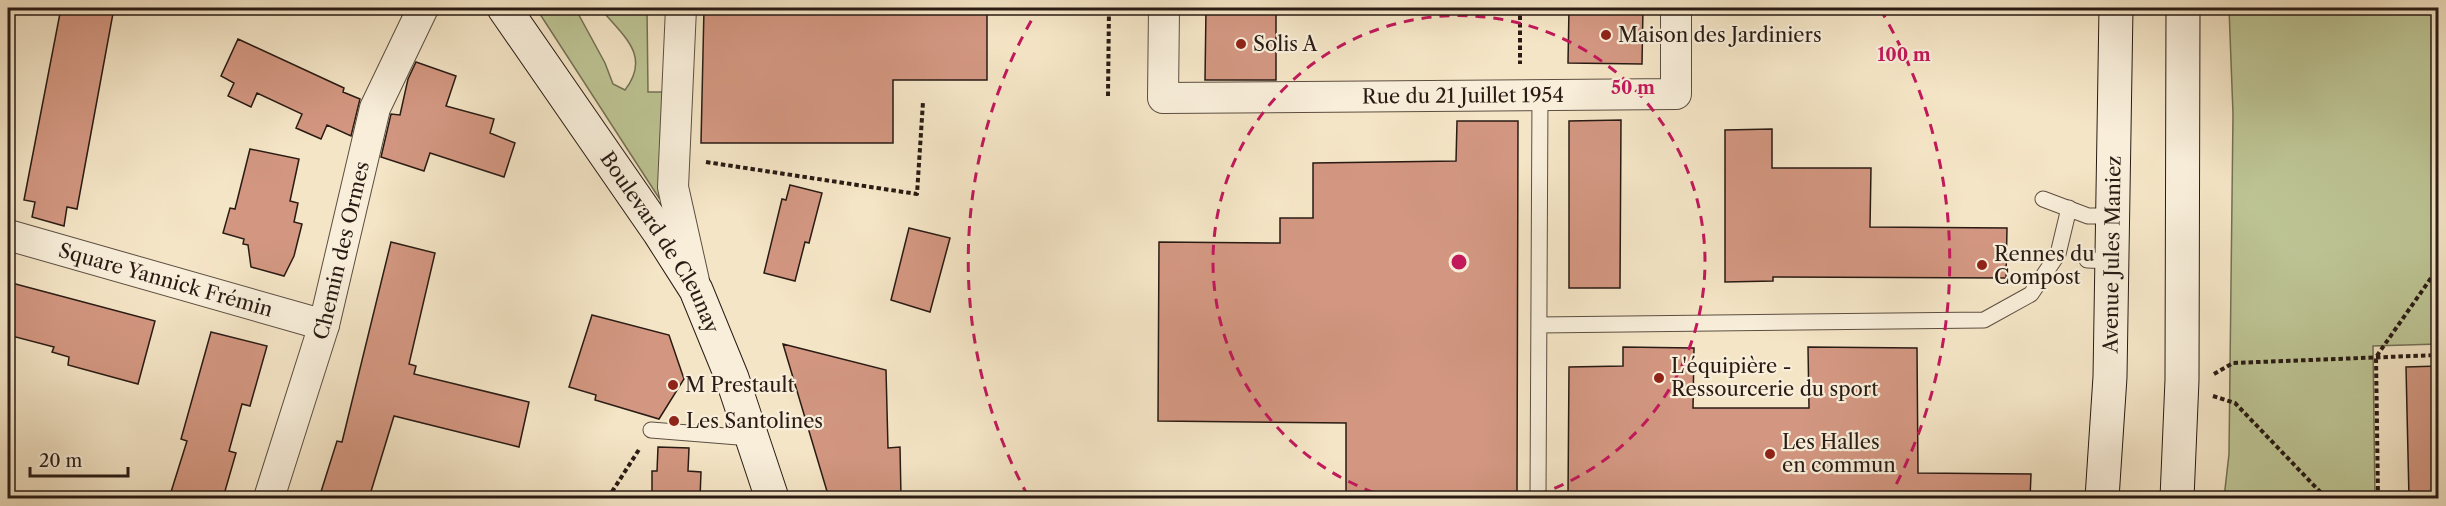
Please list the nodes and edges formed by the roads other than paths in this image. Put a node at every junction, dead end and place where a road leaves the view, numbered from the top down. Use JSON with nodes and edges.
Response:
{"nodes":[{"id":1,"x":423,"y":8,"type":"edge"},
{"id":2,"x":504,"y":8,"type":"edge"},
{"id":3,"x":681,"y":8,"type":"edge"},
{"id":4,"x":1164,"y":8,"type":"edge"},
{"id":5,"x":1676,"y":8,"type":"edge"},
{"id":6,"x":2116,"y":8,"type":"edge"},
{"id":7,"x":2183,"y":8,"type":"edge"},
{"id":8,"x":1531,"y":95,"type":"junction"},
{"id":9,"x":2043,"y":199,"type":"dead end"},
{"id":10,"x":2069,"y":208,"type":"junction"},
{"id":11,"x":2113,"y":216,"type":"junction"},
{"id":12,"x":8,"y":235,"type":"edge"},
{"id":13,"x":696,"y":290,"type":"junction"},
{"id":14,"x":324,"y":325,"type":"junction"},
{"id":15,"x":1539,"y":325,"type":"junction"},
{"id":16,"x":651,"y":430,"type":"road end"},
{"id":17,"x":751,"y":438,"type":"junction"},
{"id":18,"x":269,"y":498,"type":"edge"},
{"id":19,"x":772,"y":498,"type":"edge"},
{"id":20,"x":1538,"y":498,"type":"edge"},
{"id":21,"x":2102,"y":498,"type":"edge"},
{"id":22,"x":2177,"y":498,"type":"edge"}],
"edges":[{"from":1,"to":14,"type":"street","name":"Chemin des Ormes"},
{"from":2,"to":13,"type":"main road","name":"Boulevard de Cleunay"},
{"from":3,"to":13,"type":"street"},
{"from":4,"to":8,"type":"street","name":"Rue du 21 Juillet 1954"},
{"from":5,"to":8,"type":"street","name":"Rue du 21 Juillet 1954"},
{"from":6,"to":11,"type":"main road","name":"Avenue Jules Maniez"},
{"from":7,"to":22,"type":"main road"},
{"from":8,"to":15,"type":"lane"},
{"from":9,"to":10,"type":"lane"},
{"from":10,"to":11,"type":"lane"},
{"from":10,"to":15,"type":"lane"},
{"from":11,"to":21,"type":"main road","name":"Avenue Jules Maniez"},
{"from":12,"to":14,"type":"street","name":"Square Yannick Frémin"},
{"from":13,"to":17,"type":"main road","name":"Boulevard de Cleunay"},
{"from":14,"to":18,"type":"street","name":"Chemin des Ormes"},
{"from":15,"to":20,"type":"lane"},
{"from":16,"to":17,"type":"lane"},
{"from":17,"to":19,"type":"main road","name":"Boulevard de Cleunay"}]}
